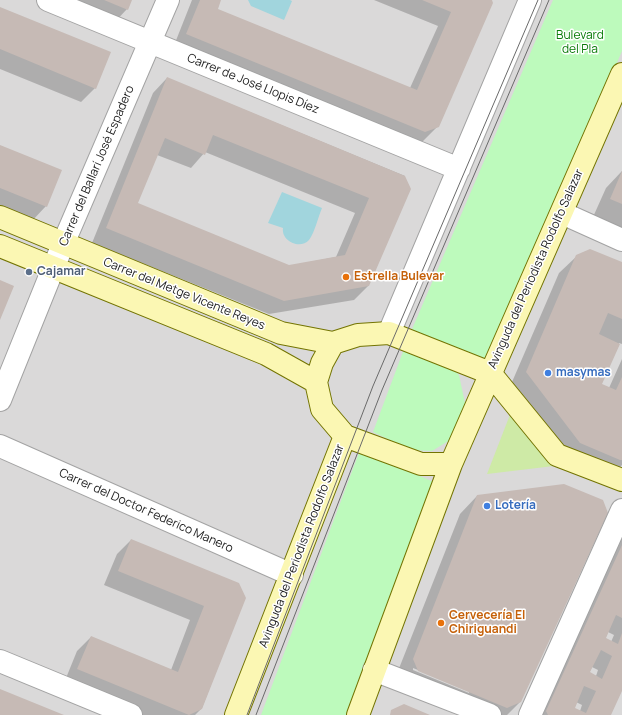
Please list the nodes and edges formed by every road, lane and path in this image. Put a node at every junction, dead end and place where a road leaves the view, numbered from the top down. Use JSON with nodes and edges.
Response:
{"nodes":[{"id":1,"x":48,"y":0,"type":"edge"},
{"id":2,"x":168,"y":0,"type":"edge"},
{"id":3,"x":530,"y":0,"type":"edge"},
{"id":4,"x":151,"y":42,"type":"junction"},
{"id":5,"x":622,"y":74,"type":"edge"},
{"id":6,"x":459,"y":169,"type":"junction"},
{"id":7,"x":562,"y":213,"type":"junction"},
{"id":8,"x":0,"y":217,"type":"edge"},
{"id":9,"x":622,"y":240,"type":"edge"},
{"id":10,"x":64,"y":244,"type":"junction"},
{"id":11,"x":0,"y":246,"type":"edge"},
{"id":12,"x":54,"y":268,"type":"junction"},
{"id":13,"x":389,"y":333,"type":"junction"},
{"id":14,"x":333,"y":343,"type":"junction"},
{"id":15,"x":490,"y":373,"type":"junction"},
{"id":16,"x":316,"y":382,"type":"junction"},
{"id":17,"x":0,"y":400,"type":"edge"},
{"id":18,"x":345,"y":436,"type":"junction"},
{"id":19,"x":0,"y":446,"type":"edge"},
{"id":20,"x":451,"y":464,"type":"junction"},
{"id":21,"x":622,"y":480,"type":"edge"},
{"id":22,"x":622,"y":510,"type":"edge"},
{"id":23,"x":292,"y":575,"type":"junction"},
{"id":24,"x":0,"y":661,"type":"edge"},
{"id":25,"x":374,"y":670,"type":"junction"},
{"id":26,"x":131,"y":715,"type":"edge"},
{"id":27,"x":236,"y":715,"type":"edge"},
{"id":28,"x":358,"y":715,"type":"edge"},
{"id":29,"x":490,"y":715,"type":"edge"},
{"id":30,"x":530,"y":715,"type":"edge"}],
"edges":[{"from":1,"to":4,"type":"street","name":"Carrer de José Llopis Díez"},
{"from":2,"to":4,"type":"street","name":"Carrer del Ballarí José Espadero"},
{"from":3,"to":6,"type":"street"},
{"from":4,"to":6,"type":"street","name":"Carrer de José Llopis Díez"},
{"from":4,"to":10,"type":"street","name":"Carrer del Ballarí José Espadero"},
{"from":5,"to":7,"type":"street","name":"Avinguda del Periodista Rodolfo Salazar"},
{"from":6,"to":13,"type":"street"},
{"from":7,"to":9,"type":"street"},
{"from":7,"to":15,"type":"street","name":"Avinguda del Periodista Rodolfo Salazar"},
{"from":8,"to":10,"type":"street","name":"Carrer del Metge Vicente Reyes"},
{"from":10,"to":12,"type":"street","name":"Carrer del Ballarí José Espadero"},
{"from":10,"to":14,"type":"street","name":"Carrer del Metge Vicente Reyes"},
{"from":11,"to":12,"type":"street","name":"Carrer del Metge Vicente Reyes"},
{"from":12,"to":16,"type":"street","name":"Carrer del Metge Vicente Reyes"},
{"from":12,"to":17,"type":"street","name":"Carrer del Ballarí José Espadero"},
{"from":13,"to":14,"type":"street"},
{"from":13,"to":15,"type":"street"},
{"from":14,"to":16,"type":"street"},
{"from":15,"to":20,"type":"street","name":"Avinguda del Periodista Rodolfo Salazar"},
{"from":15,"to":21,"type":"street"},
{"from":16,"to":18,"type":"street"},
{"from":18,"to":20,"type":"street","name":"Avinguda del Periodista Rodolfo Salazar"},
{"from":18,"to":23,"type":"street","name":"Avinguda del Periodista Rodolfo Salazar"},
{"from":19,"to":23,"type":"street","name":"Carrer del Doctor Federico Manero"},
{"from":20,"to":25,"type":"street","name":"Avinguda del Periodista Rodolfo Salazar"},
{"from":22,"to":30,"type":"street"},
{"from":23,"to":27,"type":"street","name":"Avinguda del Periodista Rodolfo Salazar"},
{"from":24,"to":26,"type":"street"},
{"from":25,"to":28,"type":"street","name":"Avinguda del Periodista Rodolfo Salazar"},
{"from":25,"to":29,"type":"street"}]}
